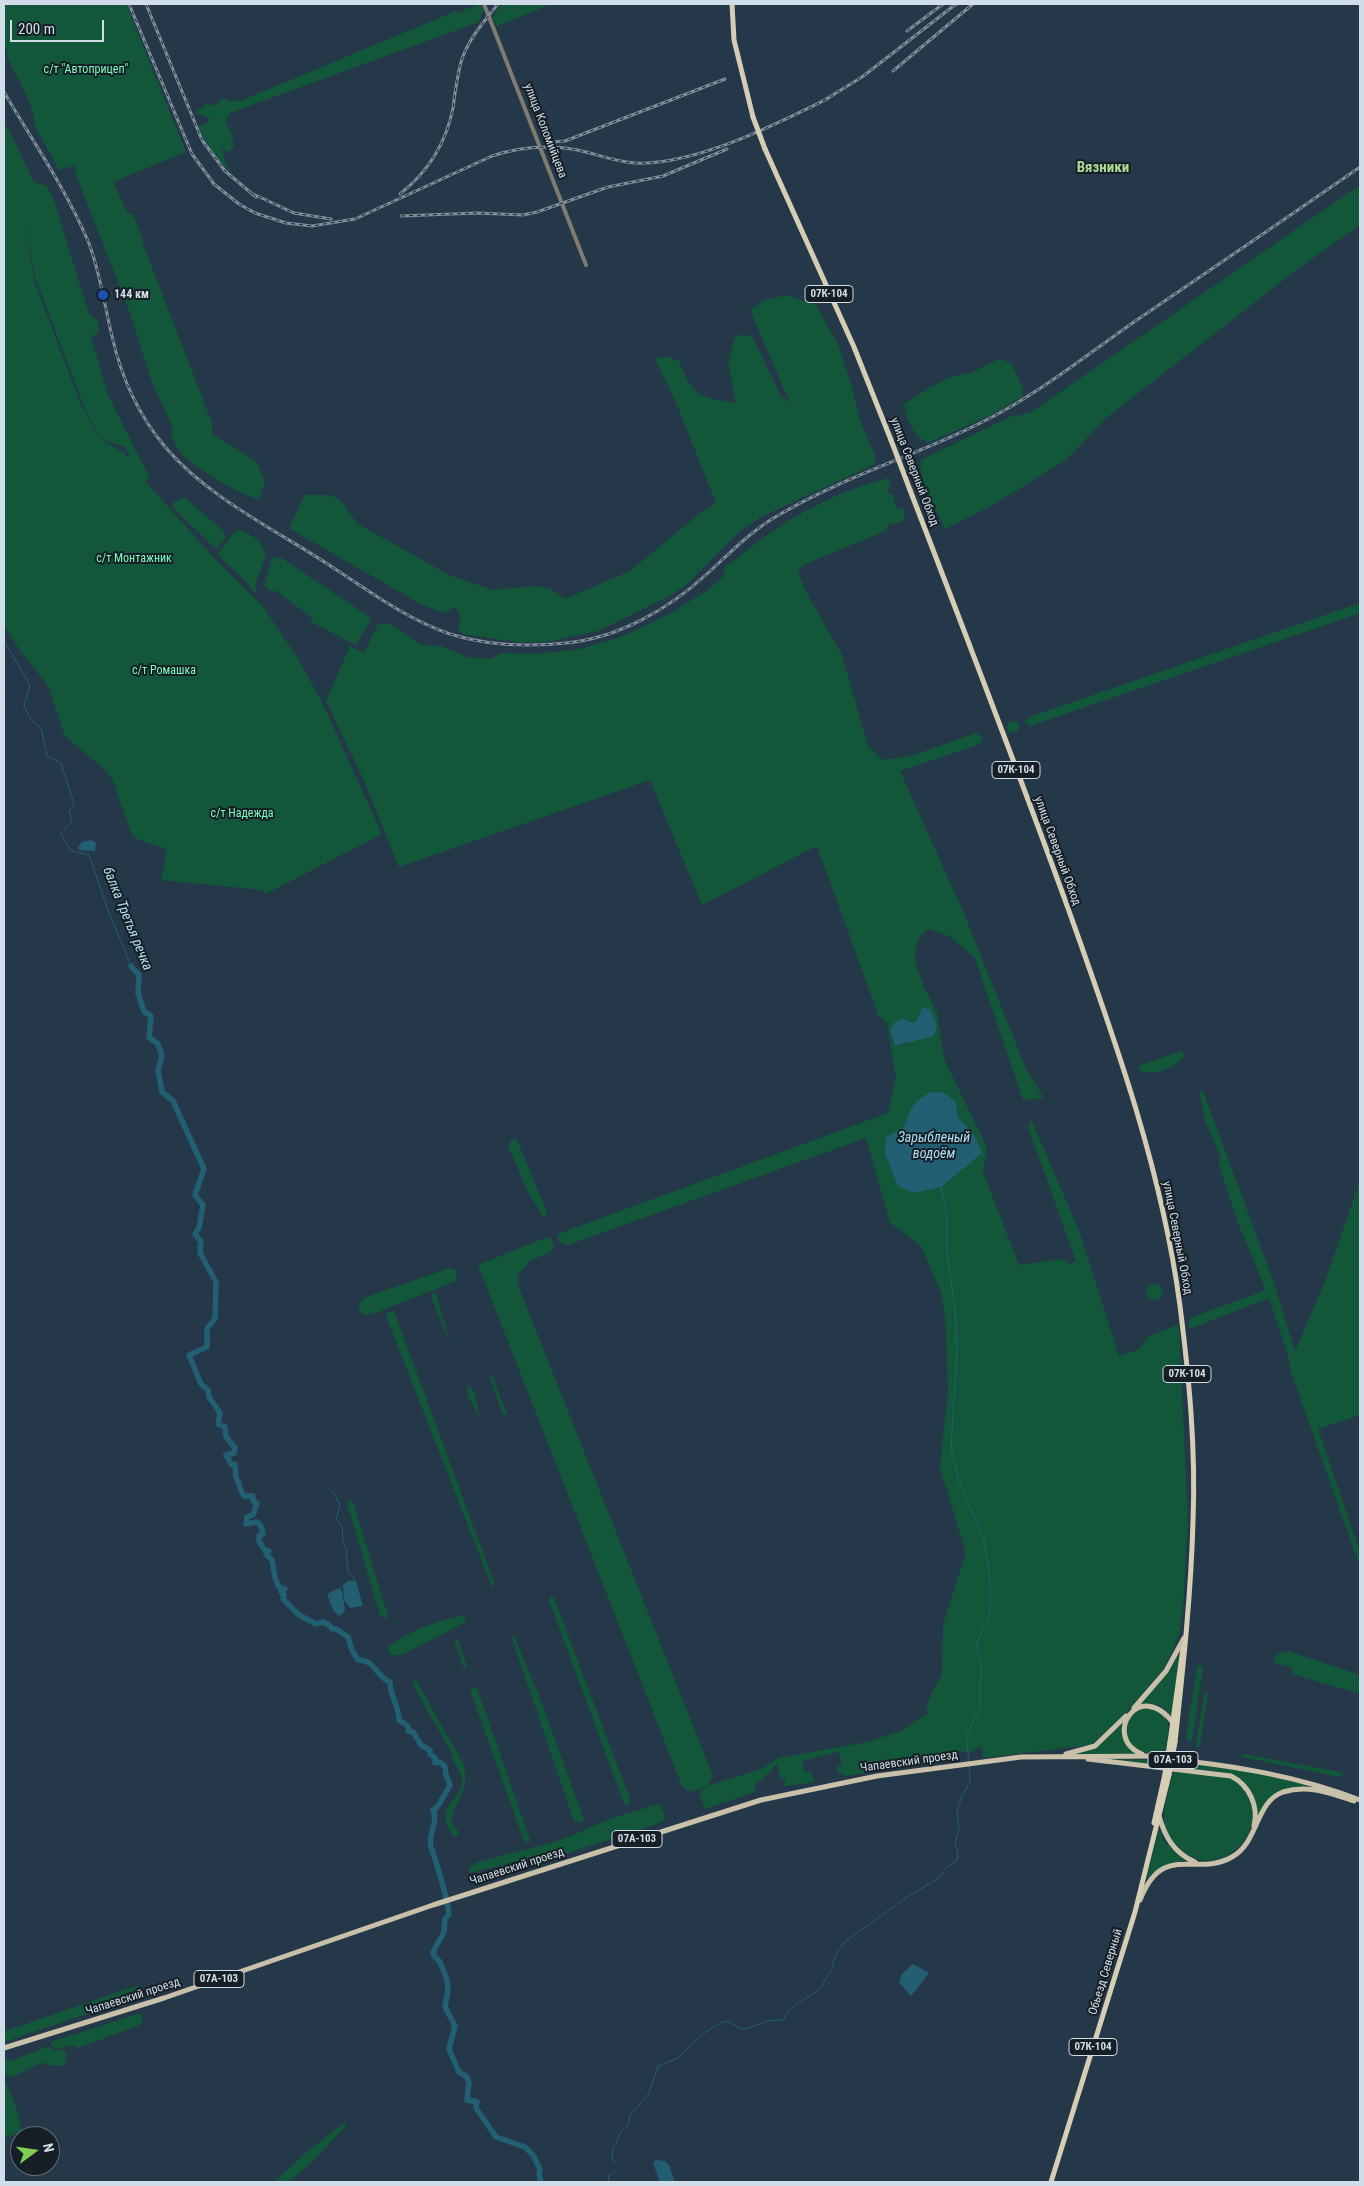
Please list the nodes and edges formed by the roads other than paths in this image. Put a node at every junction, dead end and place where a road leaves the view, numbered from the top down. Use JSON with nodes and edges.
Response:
{"nodes":[{"id":1,"x":484,"y":4,"type":"edge"},
{"id":2,"x":732,"y":4,"type":"edge"},
{"id":3,"x":586,"y":265,"type":"dead end"},
{"id":4,"x":1188,"y":1623,"type":"junction"},
{"id":5,"x":1184,"y":1638,"type":"junction"},
{"id":6,"x":1184,"y":1648,"type":"junction"},
{"id":7,"x":1176,"y":1654,"type":"junction"},
{"id":8,"x":1130,"y":1712,"type":"junction"},
{"id":9,"x":1173,"y":1723,"type":"junction"},
{"id":10,"x":1177,"y":1728,"type":"junction"},
{"id":11,"x":1173,"y":1742,"type":"junction"},
{"id":12,"x":1163,"y":1756,"type":"junction"},
{"id":13,"x":1021,"y":1757,"type":"junction"},
{"id":14,"x":1082,"y":1758,"type":"junction"},
{"id":15,"x":981,"y":1762,"type":"junction"},
{"id":16,"x":1167,"y":1774,"type":"junction"},
{"id":17,"x":1360,"y":1796,"type":"edge"},
{"id":18,"x":1360,"y":1801,"type":"edge"},
{"id":19,"x":1157,"y":1811,"type":"junction"},
{"id":20,"x":1159,"y":1818,"type":"junction"},
{"id":21,"x":1252,"y":1837,"type":"junction"},
{"id":22,"x":1201,"y":1863,"type":"junction"},
{"id":23,"x":1135,"y":1912,"type":"junction"},
{"id":24,"x":4,"y":2048,"type":"edge"},
{"id":25,"x":1051,"y":2182,"type":"edge"}],
"edges":[{"from":1,"to":3,"type":"street","name":"улица Коломийцева"},
{"from":2,"to":4,"type":"highway","name":"улица Северный Обход","number":"07К-104","bridge":true},
{"from":4,"to":5,"type":"highway","number":"07К-104"},
{"from":4,"to":6,"type":"highway","number":"07К-104"},
{"from":5,"to":6,"type":"highway","number":"07К-104"},
{"from":5,"to":7,"type":"main road"},
{"from":6,"to":7,"type":"main road"},
{"from":6,"to":9,"type":"highway","number":"07К-104"},
{"from":6,"to":10,"type":"highway","number":"07К-104"},
{"from":7,"to":8,"type":"main road"},
{"from":8,"to":9,"type":"main road"},
{"from":8,"to":12,"type":"main road"},
{"from":8,"to":13,"type":"main road"},
{"from":9,"to":10,"type":"main road"},
{"from":9,"to":11,"type":"highway","number":"07К-104"},
{"from":10,"to":11,"type":"highway","number":"07К-104"},
{"from":11,"to":16,"type":"highway","number":"07К-104","bridge":true},
{"from":12,"to":13,"type":"main road","name":"Чапаевский проезд","number":"07А-103"},
{"from":12,"to":17,"type":"main road","number":"07А-103"},
{"from":13,"to":15,"type":"main road","name":"Чапаевский проезд","number":"07А-103"},
{"from":14,"to":15,"type":"main road","number":"07А-103"},
{"from":14,"to":18,"type":"main road","number":"07А-103"},
{"from":14,"to":21,"type":"main road"},
{"from":15,"to":24,"type":"main road","name":"Чапаевский проезд","number":"07А-103"},
{"from":16,"to":19,"type":"highway","number":"07К-104"},
{"from":16,"to":20,"type":"highway","number":"07К-104"},
{"from":18,"to":21,"type":"main road"},
{"from":19,"to":20,"type":"main road"},
{"from":19,"to":23,"type":"highway","number":"07К-104"},
{"from":20,"to":22,"type":"main road"},
{"from":20,"to":23,"type":"highway","number":"07К-104"},
{"from":21,"to":22,"type":"main road"},
{"from":22,"to":23,"type":"main road"},
{"from":23,"to":25,"type":"highway","name":"Обьезд Северный","number":"07К-104"}]}
